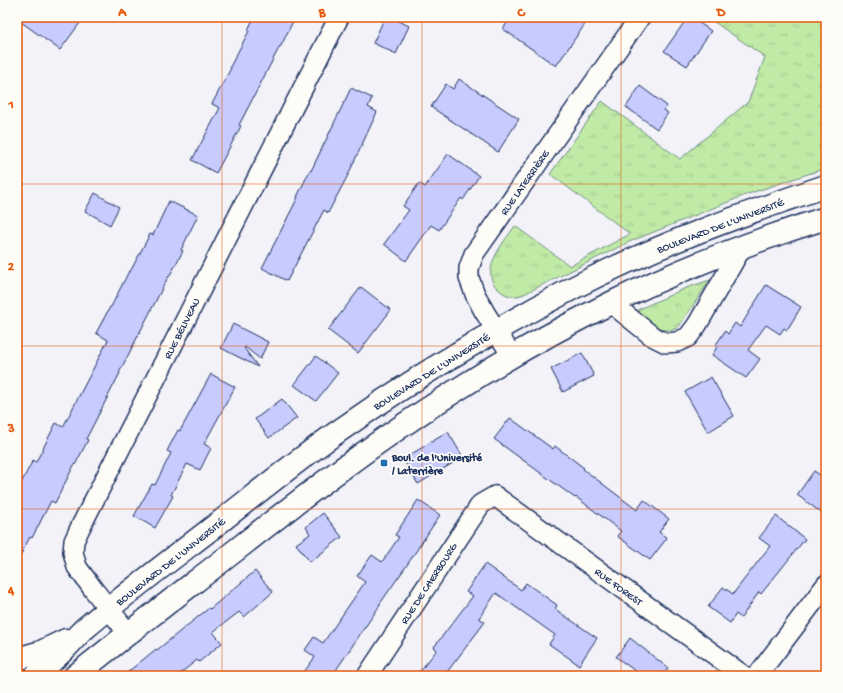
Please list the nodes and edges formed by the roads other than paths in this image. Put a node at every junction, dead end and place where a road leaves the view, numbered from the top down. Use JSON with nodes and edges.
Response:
{"nodes":[{"id":1,"x":339,"y":17,"type":"edge"},
{"id":2,"x":640,"y":17,"type":"edge"},
{"id":3,"x":826,"y":186,"type":"edge"},
{"id":4,"x":826,"y":218,"type":"edge"},
{"id":5,"x":742,"y":247,"type":"junction"},
{"id":6,"x":612,"y":303,"type":"junction"},
{"id":7,"x":496,"y":330,"type":"junction"},
{"id":8,"x":512,"y":356,"type":"junction"},
{"id":9,"x":495,"y":496,"type":"joint"},
{"id":10,"x":826,"y":585,"type":"edge"},
{"id":11,"x":109,"y":609,"type":"junction"},
{"id":12,"x":81,"y":632,"type":"junction"},
{"id":13,"x":128,"y":633,"type":"junction"},
{"id":14,"x":110,"y":648,"type":"junction"},
{"id":15,"x":17,"y":659,"type":"edge"},
{"id":16,"x":36,"y":676,"type":"edge"},
{"id":17,"x":75,"y":676,"type":"edge"},
{"id":18,"x":100,"y":676,"type":"edge"},
{"id":19,"x":367,"y":676,"type":"edge"},
{"id":20,"x":744,"y":676,"type":"edge"},
{"id":21,"x":757,"y":676,"type":"edge"}],
"edges":[{"from":1,"to":11,"type":"street","name":"RUE BÉLIVEAU"},
{"from":2,"to":7,"type":"street","name":"RUE LATERRIÈRE"},
{"from":3,"to":7,"type":"main road","name":"BOULEVARD DE L'UNIVERSITÉ"},
{"from":4,"to":5,"type":"main road"},
{"from":5,"to":6,"type":"main road"},
{"from":5,"to":6,"type":"street"},
{"from":6,"to":8,"type":"main road"},
{"from":7,"to":8,"type":"street","name":"RUE LATERRIÈRE"},
{"from":7,"to":11,"type":"main road","name":"BOULEVARD DE L'UNIVERSITÉ"},
{"from":8,"to":13,"type":"main road"},
{"from":9,"to":19,"type":"street","name":"RUE DE CHERBOURG"},
{"from":9,"to":20,"type":"street","name":"RUE FOREST"},
{"from":10,"to":21,"type":"street"},
{"from":11,"to":12,"type":"main road","name":"BOULEVARD DE L'UNIVERSITÉ"},
{"from":11,"to":13,"type":"street","name":"RUE BÉLIVEAU"},
{"from":12,"to":15,"type":"main road"},
{"from":12,"to":16,"type":"main road"},
{"from":13,"to":14,"type":"main road"},
{"from":14,"to":17,"type":"main road"},
{"from":14,"to":18,"type":"main road"}]}
